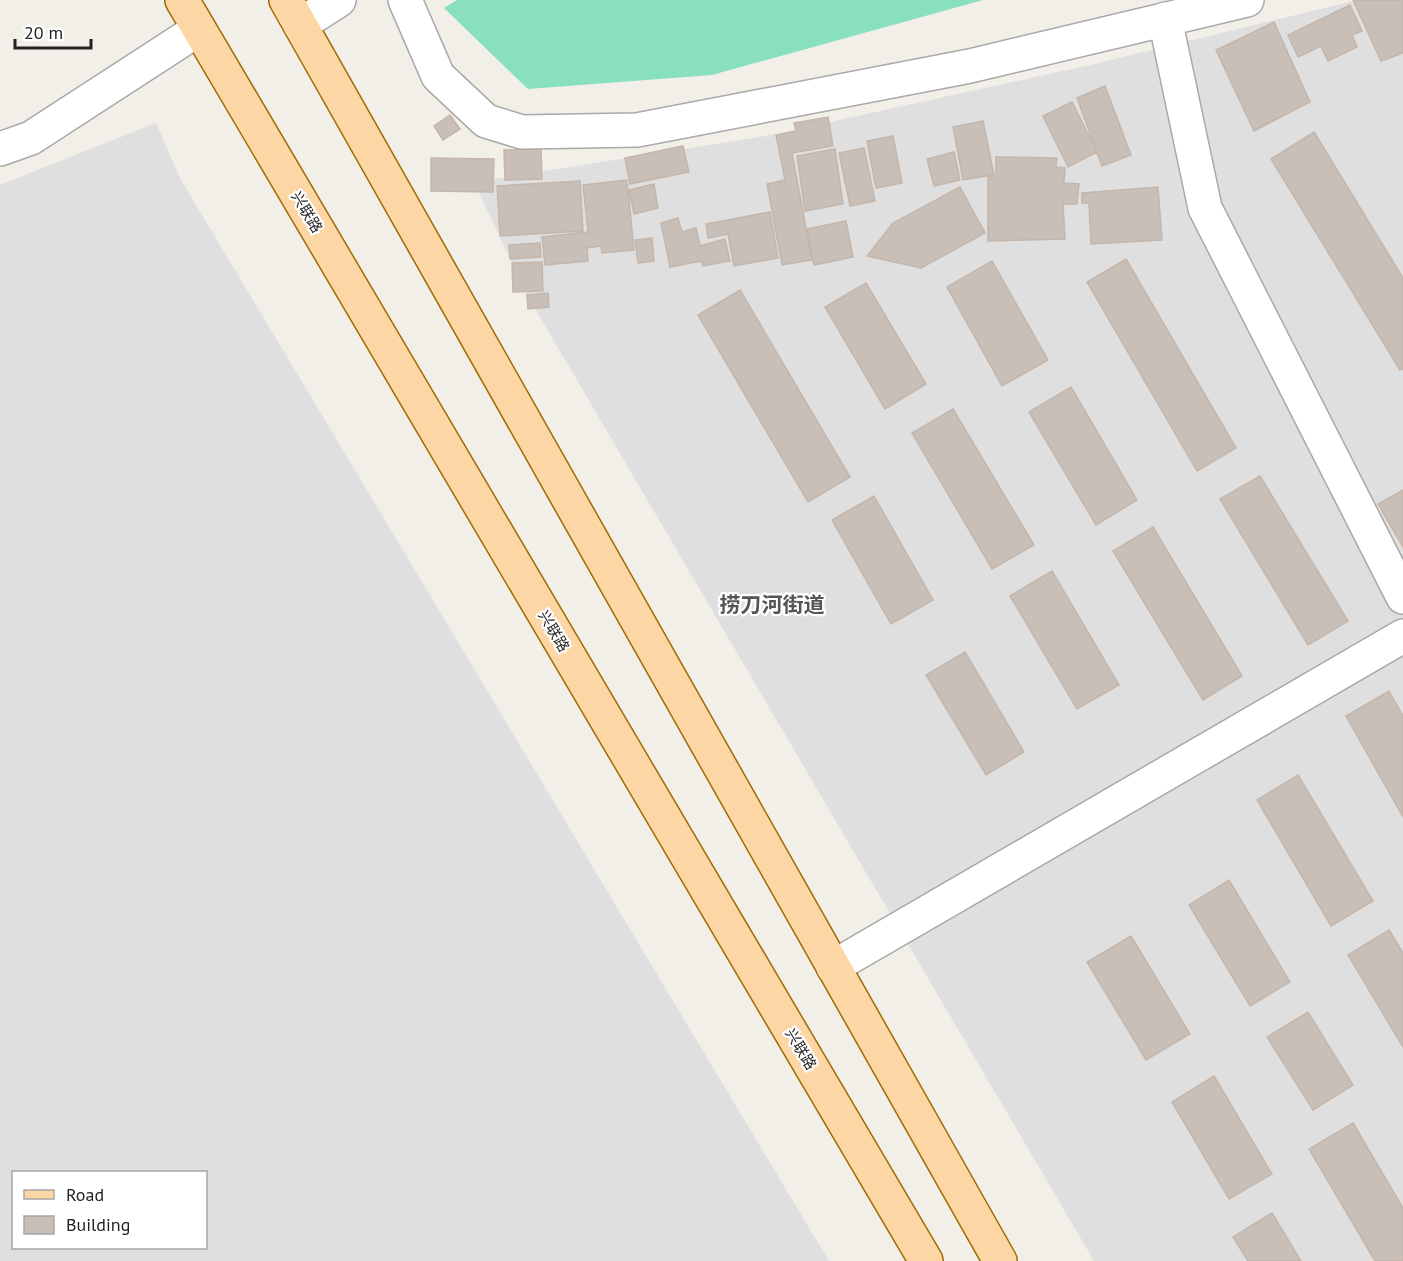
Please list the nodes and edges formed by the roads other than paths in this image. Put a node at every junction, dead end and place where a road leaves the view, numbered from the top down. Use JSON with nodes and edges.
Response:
{"nodes":[{"id":1,"x":182,"y":0,"type":"edge"},
{"id":2,"x":339,"y":0,"type":"edge"},
{"id":3,"x":405,"y":0,"type":"edge"},
{"id":4,"x":1247,"y":0,"type":"edge"},
{"id":5,"x":293,"y":12,"type":"edge"},
{"id":6,"x":1165,"y":19,"type":"junction"},
{"id":7,"x":199,"y":29,"type":"junction"},
{"id":8,"x":0,"y":148,"type":"edge"},
{"id":9,"x":1403,"y":597,"type":"edge"},
{"id":10,"x":1403,"y":636,"type":"edge"},
{"id":11,"x":833,"y":967,"type":"junction"},
{"id":12,"x":926,"y":1261,"type":"edge"},
{"id":13,"x":1000,"y":1261,"type":"edge"}],
"edges":[{"from":1,"to":7,"type":"main road","name":"兴联路"},
{"from":2,"to":5,"type":"street"},
{"from":3,"to":6,"type":"street"},
{"from":4,"to":6,"type":"street"},
{"from":5,"to":11,"type":"main road"},
{"from":6,"to":9,"type":"street"},
{"from":7,"to":8,"type":"street"},
{"from":7,"to":12,"type":"main road","name":"兴联路"},
{"from":10,"to":11,"type":"street"},
{"from":11,"to":13,"type":"main road"}]}
